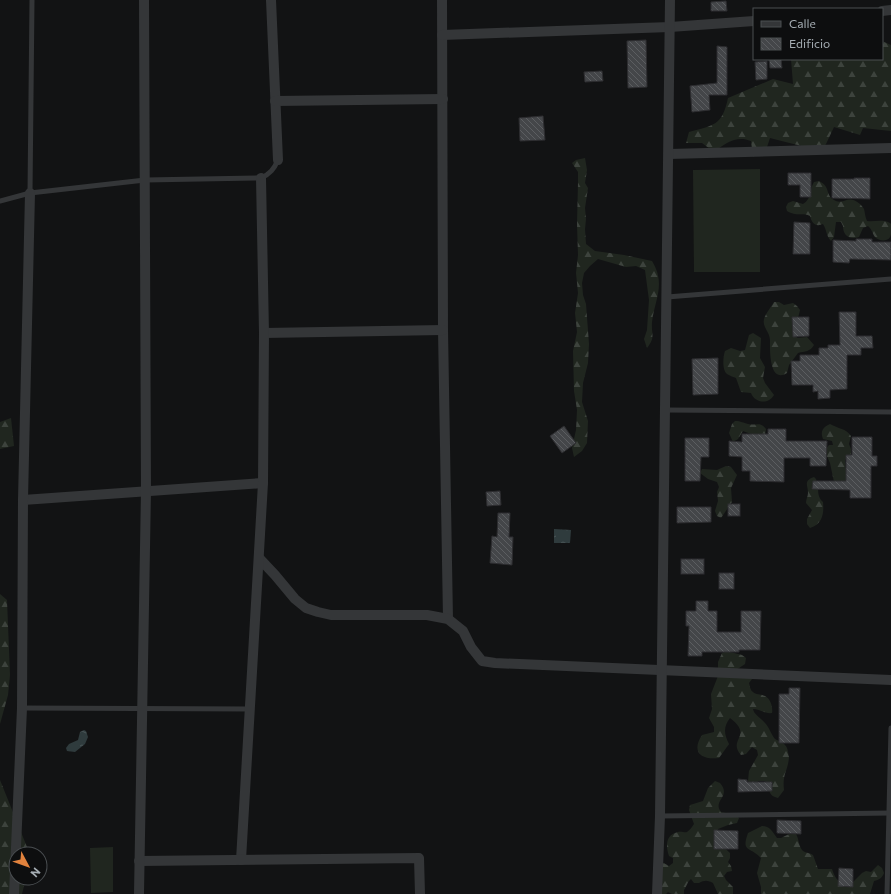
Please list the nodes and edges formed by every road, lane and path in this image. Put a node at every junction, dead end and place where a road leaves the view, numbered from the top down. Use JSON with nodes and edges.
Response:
{"nodes":[{"id":1,"x":32,"y":0,"type":"edge"},
{"id":2,"x":144,"y":0,"type":"edge"},
{"id":3,"x":271,"y":0,"type":"edge"},
{"id":4,"x":442,"y":0,"type":"edge"},
{"id":5,"x":670,"y":0,"type":"edge"},
{"id":6,"x":753,"y":21,"type":"edge"},
{"id":7,"x":670,"y":27,"type":"junction"},
{"id":8,"x":442,"y":35,"type":"junction"},
{"id":9,"x":443,"y":99,"type":"junction"},
{"id":10,"x":276,"y":102,"type":"junction"},
{"id":11,"x":891,"y":148,"type":"edge"},
{"id":12,"x":669,"y":154,"type":"junction"},
{"id":13,"x":278,"y":160,"type":"joint"},
{"id":14,"x":261,"y":178,"type":"junction"},
{"id":15,"x":145,"y":180,"type":"junction"},
{"id":16,"x":30,"y":193,"type":"junction"},
{"id":17,"x":0,"y":201,"type":"edge"},
{"id":18,"x":891,"y":279,"type":"edge"},
{"id":19,"x":667,"y":297,"type":"junction"},
{"id":20,"x":443,"y":330,"type":"junction"},
{"id":21,"x":264,"y":333,"type":"junction"},
{"id":22,"x":666,"y":410,"type":"junction"},
{"id":23,"x":891,"y":412,"type":"edge"},
{"id":24,"x":264,"y":483,"type":"junction"},
{"id":25,"x":146,"y":490,"type":"junction"},
{"id":26,"x":23,"y":500,"type":"junction"},
{"id":27,"x":259,"y":558,"type":"junction"},
{"id":28,"x":448,"y":619,"type":"junction"},
{"id":29,"x":662,"y":670,"type":"junction"},
{"id":30,"x":891,"y":680,"type":"edge"},
{"id":31,"x":22,"y":708,"type":"junction"},
{"id":32,"x":142,"y":709,"type":"junction"},
{"id":33,"x":250,"y":709,"type":"junction"},
{"id":34,"x":891,"y":728,"type":"edge"},
{"id":35,"x":890,"y":813,"type":"edge"},
{"id":36,"x":660,"y":816,"type":"junction"},
{"id":37,"x":241,"y":860,"type":"junction"},
{"id":38,"x":139,"y":861,"type":"junction"},
{"id":39,"x":14,"y":894,"type":"edge"},
{"id":40,"x":139,"y":894,"type":"edge"},
{"id":41,"x":420,"y":894,"type":"edge"},
{"id":42,"x":657,"y":894,"type":"edge"},
{"id":43,"x":886,"y":894,"type":"edge"}],
"edges":[{"from":1,"to":16,"type":"lane"},
{"from":2,"to":15,"type":"street"},
{"from":3,"to":10,"type":"street"},
{"from":4,"to":8,"type":"street"},
{"from":5,"to":7,"type":"street"},
{"from":6,"to":7,"type":"street"},
{"from":7,"to":8,"type":"street"},
{"from":7,"to":12,"type":"street"},
{"from":8,"to":9,"type":"street"},
{"from":9,"to":10,"type":"street"},
{"from":9,"to":20,"type":"street"},
{"from":10,"to":13,"type":"street"},
{"from":11,"to":12,"type":"street"},
{"from":12,"to":19,"type":"street"},
{"from":13,"to":14,"type":"lane"},
{"from":14,"to":15,"type":"lane"},
{"from":14,"to":21,"type":"street"},
{"from":15,"to":16,"type":"lane"},
{"from":15,"to":25,"type":"street"},
{"from":16,"to":17,"type":"lane"},
{"from":16,"to":26,"type":"street"},
{"from":18,"to":19,"type":"lane"},
{"from":19,"to":22,"type":"street"},
{"from":20,"to":21,"type":"street"},
{"from":20,"to":28,"type":"street"},
{"from":21,"to":24,"type":"street"},
{"from":22,"to":23,"type":"lane"},
{"from":22,"to":29,"type":"street"},
{"from":24,"to":25,"type":"street"},
{"from":24,"to":27,"type":"street"},
{"from":25,"to":26,"type":"street"},
{"from":25,"to":32,"type":"street"},
{"from":26,"to":31,"type":"street"},
{"from":27,"to":28,"type":"street"},
{"from":27,"to":33,"type":"street"},
{"from":28,"to":29,"type":"street"},
{"from":29,"to":30,"type":"street"},
{"from":29,"to":36,"type":"street"},
{"from":31,"to":32,"type":"lane"},
{"from":31,"to":39,"type":"street"},
{"from":32,"to":33,"type":"lane"},
{"from":32,"to":38,"type":"street"},
{"from":33,"to":37,"type":"street"},
{"from":34,"to":35,"type":"lane"},
{"from":35,"to":36,"type":"lane"},
{"from":35,"to":43,"type":"lane"},
{"from":36,"to":42,"type":"street"},
{"from":37,"to":38,"type":"street"},
{"from":37,"to":41,"type":"street"},
{"from":38,"to":40,"type":"street"}]}
